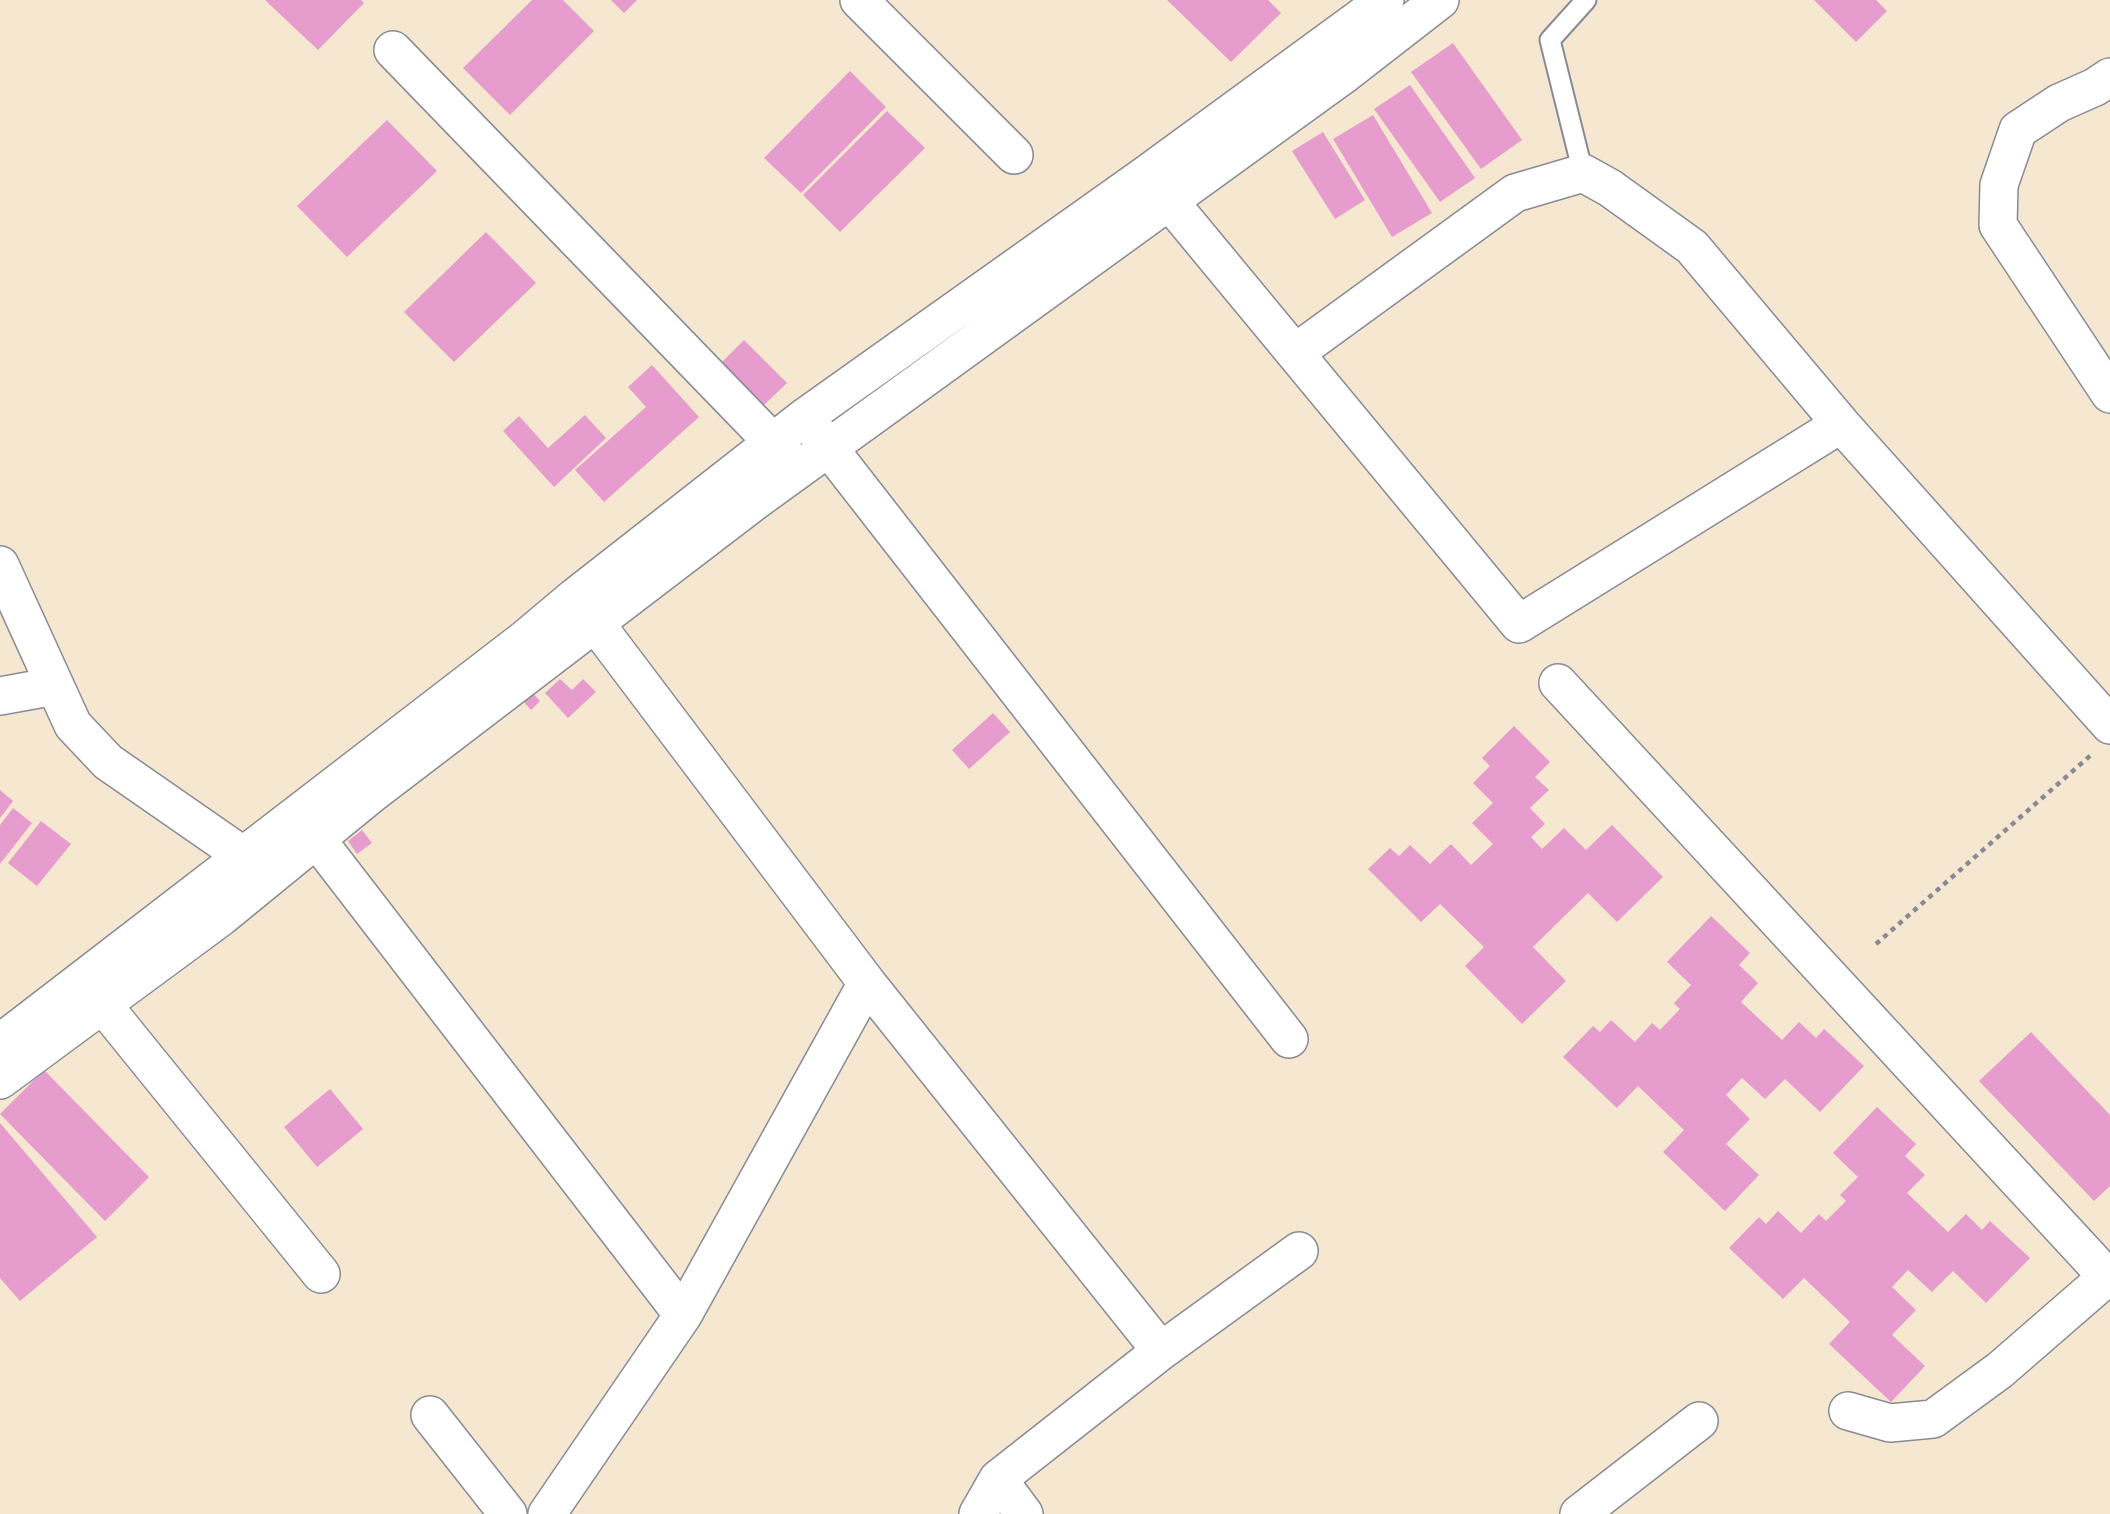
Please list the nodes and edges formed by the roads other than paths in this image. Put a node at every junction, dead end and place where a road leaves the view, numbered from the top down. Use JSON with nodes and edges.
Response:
{"nodes":[{"id":1,"x":859,"y":0,"type":"edge"},
{"id":2,"x":1385,"y":0,"type":"edge"},
{"id":3,"x":1440,"y":0,"type":"edge"},
{"id":4,"x":1586,"y":0,"type":"edge"},
{"id":5,"x":393,"y":50,"type":"dead end"},
{"id":6,"x":2110,"y":77,"type":"edge"},
{"id":7,"x":1014,"y":155,"type":"dead end"},
{"id":8,"x":1583,"y":173,"type":"junction"},
{"id":9,"x":1158,"y":188,"type":"junction"},
{"id":10,"x":1295,"y":353,"type":"junction"},
{"id":11,"x":2110,"y":394,"type":"edge"},
{"id":12,"x":805,"y":417,"type":"junction"},
{"id":13,"x":1841,"y":424,"type":"junction"},
{"id":14,"x":772,"y":442,"type":"junction"},
{"id":15,"x":829,"y":448,"type":"junction"},
{"id":16,"x":799,"y":470,"type":"junction"},
{"id":17,"x":0,"y":565,"type":"edge"},
{"id":18,"x":585,"y":610,"type":"junction"},
{"id":19,"x":1559,"y":683,"type":"dead end"},
{"id":20,"x":55,"y":686,"type":"junction"},
{"id":21,"x":0,"y":696,"type":"edge"},
{"id":22,"x":2105,"y":736,"type":"edge"},
{"id":23,"x":307,"y":827,"type":"junction"},
{"id":24,"x":245,"y":857,"type":"junction"},
{"id":25,"x":867,"y":983,"type":"junction"},
{"id":26,"x":93,"y":992,"type":"junction"},
{"id":27,"x":1289,"y":1039,"type":"dead end"},
{"id":28,"x":0,"y":1043,"type":"edge"},
{"id":29,"x":0,"y":1080,"type":"edge"},
{"id":30,"x":1299,"y":1251,"type":"dead end"},
{"id":31,"x":321,"y":1274,"type":"dead end"},
{"id":32,"x":2109,"y":1278,"type":"edge"},
{"id":33,"x":683,"y":1315,"type":"junction"},
{"id":34,"x":1161,"y":1351,"type":"junction"},
{"id":35,"x":1848,"y":1411,"type":"dead end"},
{"id":36,"x":430,"y":1415,"type":"dead end"},
{"id":37,"x":1699,"y":1421,"type":"dead end"},
{"id":38,"x":998,"y":1479,"type":"junction"},
{"id":39,"x":508,"y":1514,"type":"edge"},
{"id":40,"x":547,"y":1514,"type":"edge"},
{"id":41,"x":978,"y":1514,"type":"edge"},
{"id":42,"x":1024,"y":1514,"type":"edge"},
{"id":43,"x":1579,"y":1514,"type":"edge"}],
"edges":[{"from":1,"to":7,"type":"street"},
{"from":2,"to":9,"type":"street"},
{"from":3,"to":9,"type":"street"},
{"from":4,"to":8,"type":"lane"},
{"from":5,"to":14,"type":"street"},
{"from":6,"to":11,"type":"street"},
{"from":8,"to":10,"type":"street"},
{"from":8,"to":13,"type":"street"},
{"from":9,"to":10,"type":"street"},
{"from":9,"to":12,"type":"street"},
{"from":9,"to":15,"type":"street"},
{"from":10,"to":13,"type":"street"},
{"from":12,"to":14,"type":"street"},
{"from":12,"to":15,"type":"street"},
{"from":13,"to":22,"type":"street"},
{"from":14,"to":16,"type":"street"},
{"from":14,"to":18,"type":"street"},
{"from":15,"to":16,"type":"street"},
{"from":15,"to":27,"type":"street"},
{"from":16,"to":18,"type":"street"},
{"from":17,"to":20,"type":"street"},
{"from":18,"to":23,"type":"street"},
{"from":18,"to":25,"type":"street"},
{"from":19,"to":32,"type":"street"},
{"from":20,"to":21,"type":"street"},
{"from":20,"to":24,"type":"street"},
{"from":23,"to":24,"type":"street"},
{"from":23,"to":26,"type":"street"},
{"from":23,"to":33,"type":"street"},
{"from":24,"to":26,"type":"street"},
{"from":25,"to":33,"type":"street"},
{"from":25,"to":34,"type":"street"},
{"from":26,"to":28,"type":"street"},
{"from":26,"to":29,"type":"street"},
{"from":26,"to":31,"type":"street"},
{"from":30,"to":34,"type":"street"},
{"from":32,"to":35,"type":"street"},
{"from":33,"to":40,"type":"street"},
{"from":34,"to":38,"type":"street"},
{"from":36,"to":39,"type":"street"},
{"from":37,"to":43,"type":"street"},
{"from":38,"to":41,"type":"street"},
{"from":38,"to":42,"type":"street"}]}
